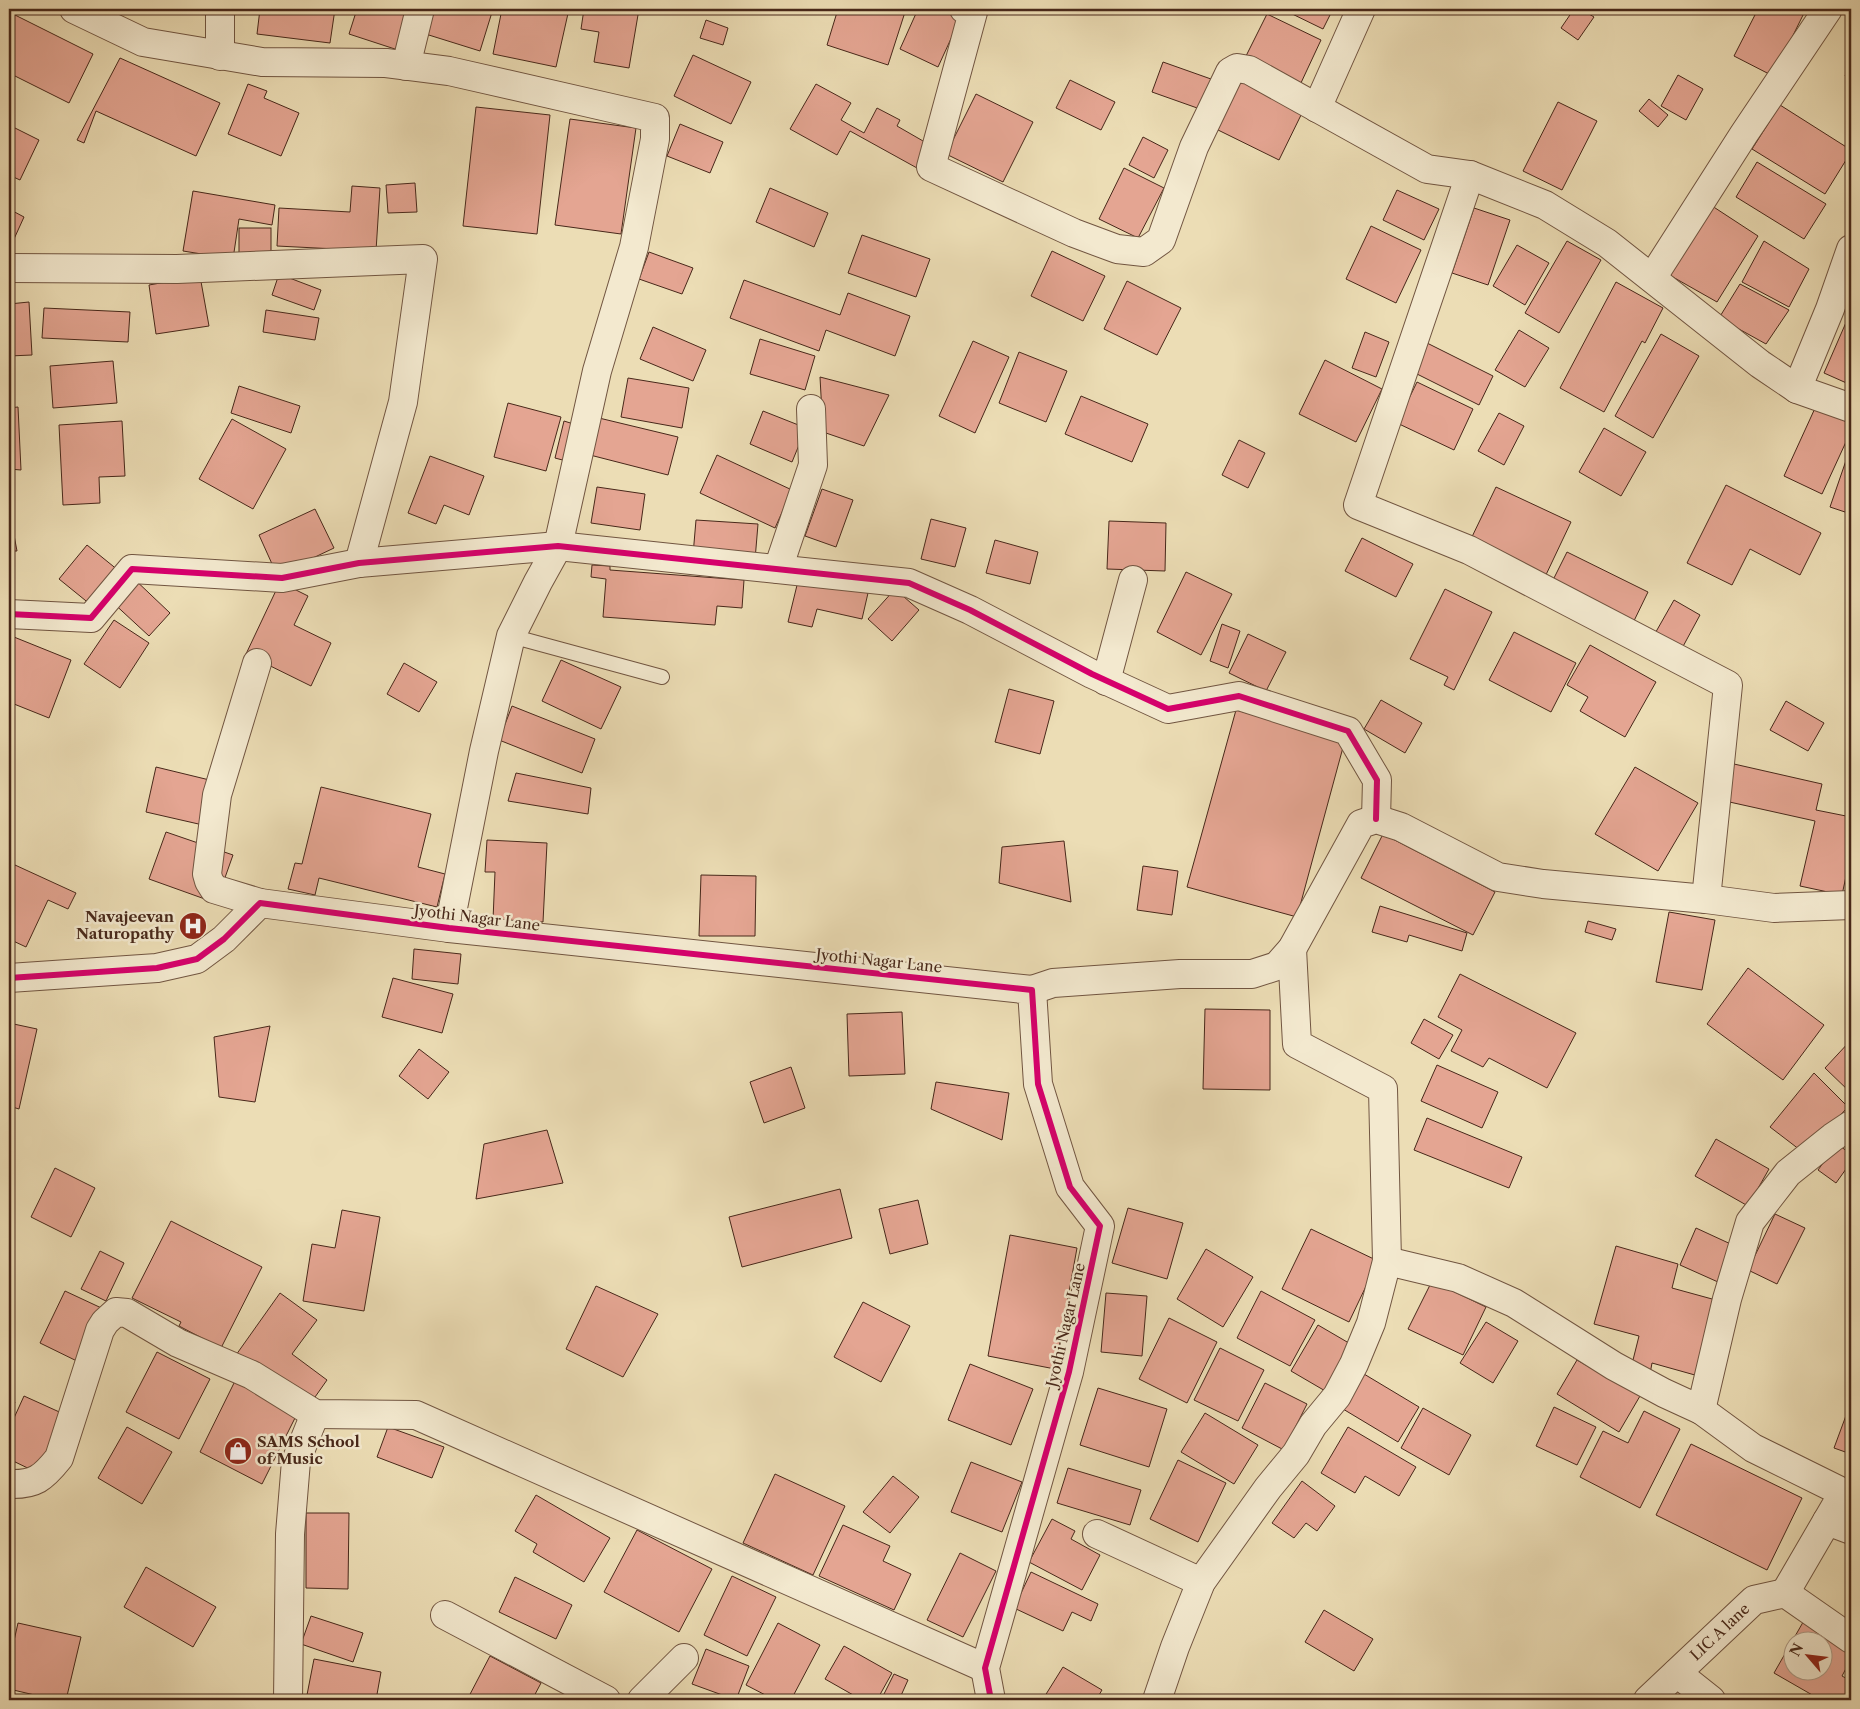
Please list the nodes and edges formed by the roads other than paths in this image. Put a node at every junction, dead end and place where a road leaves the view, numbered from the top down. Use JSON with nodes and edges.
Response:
{"nodes":[{"id":1,"x":74,"y":9,"type":"edge"},
{"id":2,"x":220,"y":9,"type":"edge"},
{"id":3,"x":420,"y":9,"type":"edge"},
{"id":4,"x":964,"y":9,"type":"edge"},
{"id":5,"x":1361,"y":9,"type":"edge"},
{"id":6,"x":1828,"y":9,"type":"edge"},
{"id":7,"x":220,"y":56,"type":"junction"},
{"id":8,"x":406,"y":66,"type":"junction"},
{"id":9,"x":1318,"y":108,"type":"junction"},
{"id":10,"x":1470,"y":175,"type":"junction"},
{"id":11,"x":1851,"y":249,"type":"edge"},
{"id":12,"x":9,"y":268,"type":"edge"},
{"id":13,"x":1652,"y":278,"type":"junction"},
{"id":14,"x":1798,"y":389,"type":"junction"},
{"id":15,"x":811,"y":408,"type":"dead end"},
{"id":16,"x":1851,"y":408,"type":"edge"},
{"id":17,"x":558,"y":546,"type":"junction"},
{"id":18,"x":359,"y":563,"type":"junction"},
{"id":19,"x":778,"y":570,"type":"junction"},
{"id":20,"x":1133,"y":580,"type":"dead end"},
{"id":21,"x":9,"y":614,"type":"edge"},
{"id":22,"x":511,"y":636,"type":"junction"},
{"id":23,"x":257,"y":663,"type":"dead end"},
{"id":24,"x":662,"y":678,"type":"dead end"},
{"id":25,"x":1106,"y":681,"type":"junction"},
{"id":26,"x":1376,"y":819,"type":"junction"},
{"id":27,"x":1706,"y":899,"type":"junction"},
{"id":28,"x":260,"y":903,"type":"junction"},
{"id":29,"x":1851,"y":905,"type":"edge"},
{"id":30,"x":448,"y":928,"type":"junction"},
{"id":31,"x":1292,"y":949,"type":"junction"},
{"id":32,"x":9,"y":978,"type":"edge"},
{"id":33,"x":1032,"y":990,"type":"junction"},
{"id":34,"x":1851,"y":1125,"type":"edge"},
{"id":35,"x":1386,"y":1261,"type":"junction"},
{"id":36,"x":1701,"y":1410,"type":"junction"},
{"id":37,"x":315,"y":1414,"type":"junction"},
{"id":38,"x":9,"y":1484,"type":"edge"},
{"id":39,"x":1839,"y":1525,"type":"edge"},
{"id":40,"x":1097,"y":1534,"type":"dead end"},
{"id":41,"x":1201,"y":1582,"type":"junction"},
{"id":42,"x":1785,"y":1593,"type":"junction"},
{"id":43,"x":445,"y":1615,"type":"dead end"},
{"id":44,"x":1851,"y":1639,"type":"edge"},
{"id":45,"x":684,"y":1658,"type":"dead end"},
{"id":46,"x":984,"y":1668,"type":"junction"},
{"id":47,"x":1677,"y":1673,"type":"junction"},
{"id":48,"x":288,"y":1700,"type":"edge"},
{"id":49,"x":606,"y":1700,"type":"edge"},
{"id":50,"x":642,"y":1700,"type":"edge"},
{"id":51,"x":991,"y":1700,"type":"edge"},
{"id":52,"x":1157,"y":1700,"type":"edge"},
{"id":53,"x":1648,"y":1700,"type":"edge"},
{"id":54,"x":1711,"y":1700,"type":"edge"}],
"edges":[{"from":1,"to":7,"type":"street"},
{"from":2,"to":7,"type":"street"},
{"from":3,"to":8,"type":"street"},
{"from":4,"to":9,"type":"street"},
{"from":5,"to":9,"type":"street"},
{"from":6,"to":13,"type":"street"},
{"from":7,"to":8,"type":"street"},
{"from":8,"to":17,"type":"street"},
{"from":9,"to":10,"type":"street"},
{"from":10,"to":13,"type":"street"},
{"from":10,"to":27,"type":"street"},
{"from":11,"to":14,"type":"street"},
{"from":12,"to":18,"type":"street"},
{"from":13,"to":14,"type":"street"},
{"from":14,"to":16,"type":"street"},
{"from":15,"to":19,"type":"street"},
{"from":17,"to":18,"type":"street"},
{"from":17,"to":19,"type":"street"},
{"from":17,"to":22,"type":"street"},
{"from":18,"to":21,"type":"street"},
{"from":19,"to":25,"type":"street"},
{"from":20,"to":25,"type":"street"},
{"from":22,"to":24,"type":"lane"},
{"from":22,"to":30,"type":"street"},
{"from":23,"to":28,"type":"street","name":"Jyothi Nagar Lane"},
{"from":25,"to":26,"type":"street"},
{"from":26,"to":27,"type":"street"},
{"from":26,"to":31,"type":"street"},
{"from":27,"to":29,"type":"street"},
{"from":28,"to":30,"type":"street","name":"Jyothi Nagar Lane"},
{"from":28,"to":32,"type":"street"},
{"from":30,"to":33,"type":"street","name":"Jyothi Nagar Lane"},
{"from":31,"to":33,"type":"street"},
{"from":31,"to":35,"type":"street"},
{"from":33,"to":46,"type":"street","name":"Jyothi Nagar Lane"},
{"from":34,"to":36,"type":"street"},
{"from":35,"to":36,"type":"street"},
{"from":35,"to":41,"type":"street"},
{"from":36,"to":39,"type":"street"},
{"from":37,"to":38,"type":"street"},
{"from":37,"to":46,"type":"street"},
{"from":37,"to":48,"type":"street"},
{"from":39,"to":42,"type":"street"},
{"from":40,"to":41,"type":"street"},
{"from":41,"to":52,"type":"street"},
{"from":42,"to":44,"type":"street"},
{"from":42,"to":47,"type":"street","name":"LIC A lane"},
{"from":43,"to":49,"type":"street"},
{"from":45,"to":50,"type":"street"},
{"from":46,"to":51,"type":"street","name":"Jyothi Nagar Lane"},
{"from":47,"to":53,"type":"street","name":"LIC A lane"},
{"from":47,"to":54,"type":"street"}]}
